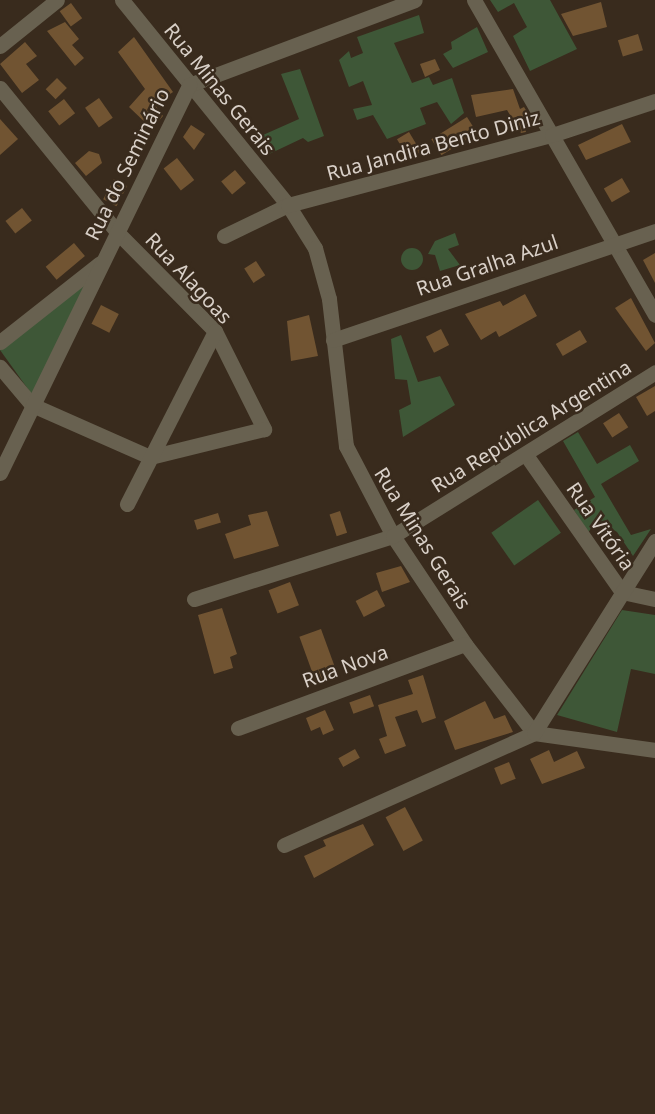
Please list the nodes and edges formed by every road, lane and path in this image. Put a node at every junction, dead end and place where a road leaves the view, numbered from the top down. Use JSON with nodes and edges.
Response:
{"nodes":[{"id":1,"x":57,"y":0,"type":"edge"},
{"id":2,"x":122,"y":0,"type":"edge"},
{"id":3,"x":415,"y":0,"type":"edge"},
{"id":4,"x":474,"y":0,"type":"edge"},
{"id":5,"x":0,"y":46,"type":"edge"},
{"id":6,"x":189,"y":85,"type":"junction"},
{"id":7,"x":0,"y":88,"type":"edge"},
{"id":8,"x":655,"y":101,"type":"edge"},
{"id":9,"x":552,"y":135,"type":"junction"},
{"id":10,"x":288,"y":205,"type":"junction"},
{"id":11,"x":655,"y":231,"type":"edge"},
{"id":12,"x":117,"y":232,"type":"junction"},
{"id":13,"x":224,"y":236,"type":"dead end"},
{"id":14,"x":613,"y":244,"type":"junction"},
{"id":15,"x":103,"y":261,"type":"junction"},
{"id":16,"x":655,"y":315,"type":"edge"},
{"id":17,"x":215,"y":332,"type":"junction"},
{"id":18,"x":333,"y":340,"type":"junction"},
{"id":19,"x":0,"y":342,"type":"edge"},
{"id":20,"x":0,"y":367,"type":"edge"},
{"id":21,"x":655,"y":372,"type":"edge"},
{"id":22,"x":32,"y":405,"type":"junction"},
{"id":23,"x":526,"y":455,"type":"junction"},
{"id":24,"x":150,"y":457,"type":"junction"},
{"id":25,"x":0,"y":473,"type":"edge"},
{"id":26,"x":127,"y":504,"type":"dead end"},
{"id":27,"x":393,"y":537,"type":"junction"},
{"id":28,"x":655,"y":541,"type":"edge"},
{"id":29,"x":622,"y":592,"type":"junction"},
{"id":30,"x":194,"y":599,"type":"dead end"},
{"id":31,"x":655,"y":599,"type":"edge"},
{"id":32,"x":465,"y":644,"type":"junction"},
{"id":33,"x":238,"y":728,"type":"dead end"},
{"id":34,"x":534,"y":733,"type":"junction"},
{"id":35,"x":655,"y":750,"type":"edge"},
{"id":36,"x":284,"y":845,"type":"dead end"}],
"edges":[{"from":1,"to":5,"type":"street"},
{"from":2,"to":6,"type":"street","name":"Rua Minas Gerais"},
{"from":3,"to":6,"type":"street"},
{"from":4,"to":9,"type":"street"},
{"from":6,"to":10,"type":"street","name":"Rua Minas Gerais"},
{"from":6,"to":12,"type":"street","name":"Rua do Seminário"},
{"from":7,"to":12,"type":"street","name":"Rua Alagoas"},
{"from":8,"to":9,"type":"street","name":"Rua Jandira Bento Diniz"},
{"from":9,"to":10,"type":"street","name":"Rua Jandira Bento Diniz"},
{"from":9,"to":14,"type":"street"},
{"from":10,"to":13,"type":"street","name":"Rua Jandira Bento Diniz"},
{"from":10,"to":18,"type":"street","name":"Rua Minas Gerais"},
{"from":11,"to":14,"type":"street","name":"Rua Gralha Azul"},
{"from":12,"to":15,"type":"street","name":"Rua do Seminário"},
{"from":12,"to":17,"type":"street","name":"Rua Alagoas"},
{"from":14,"to":16,"type":"street"},
{"from":14,"to":18,"type":"street","name":"Rua Gralha Azul"},
{"from":15,"to":19,"type":"street","name":"Rua do Seminário"},
{"from":15,"to":22,"type":"street","name":"Rua do Seminário"},
{"from":17,"to":24,"type":"street"},
{"from":17,"to":24,"type":"street","name":"Rua Alagoas"},
{"from":18,"to":27,"type":"street","name":"Rua Minas Gerais"},
{"from":20,"to":22,"type":"street"},
{"from":21,"to":23,"type":"street","name":"Rua República Argentina"},
{"from":22,"to":24,"type":"street"},
{"from":22,"to":25,"type":"street","name":"Rua do Seminário"},
{"from":23,"to":27,"type":"street","name":"Rua República Argentina"},
{"from":23,"to":29,"type":"street","name":"Rua Vitória"},
{"from":24,"to":26,"type":"street"},
{"from":27,"to":30,"type":"street","name":"Rua República Argentina"},
{"from":27,"to":32,"type":"street","name":"Rua Minas Gerais"},
{"from":28,"to":29,"type":"street"},
{"from":29,"to":31,"type":"street","name":"Rua Vitória"},
{"from":29,"to":34,"type":"street"},
{"from":32,"to":33,"type":"street","name":"Rua Nova"},
{"from":32,"to":34,"type":"street","name":"Rua Minas Gerais"},
{"from":34,"to":35,"type":"street"},
{"from":34,"to":36,"type":"street"}]}
